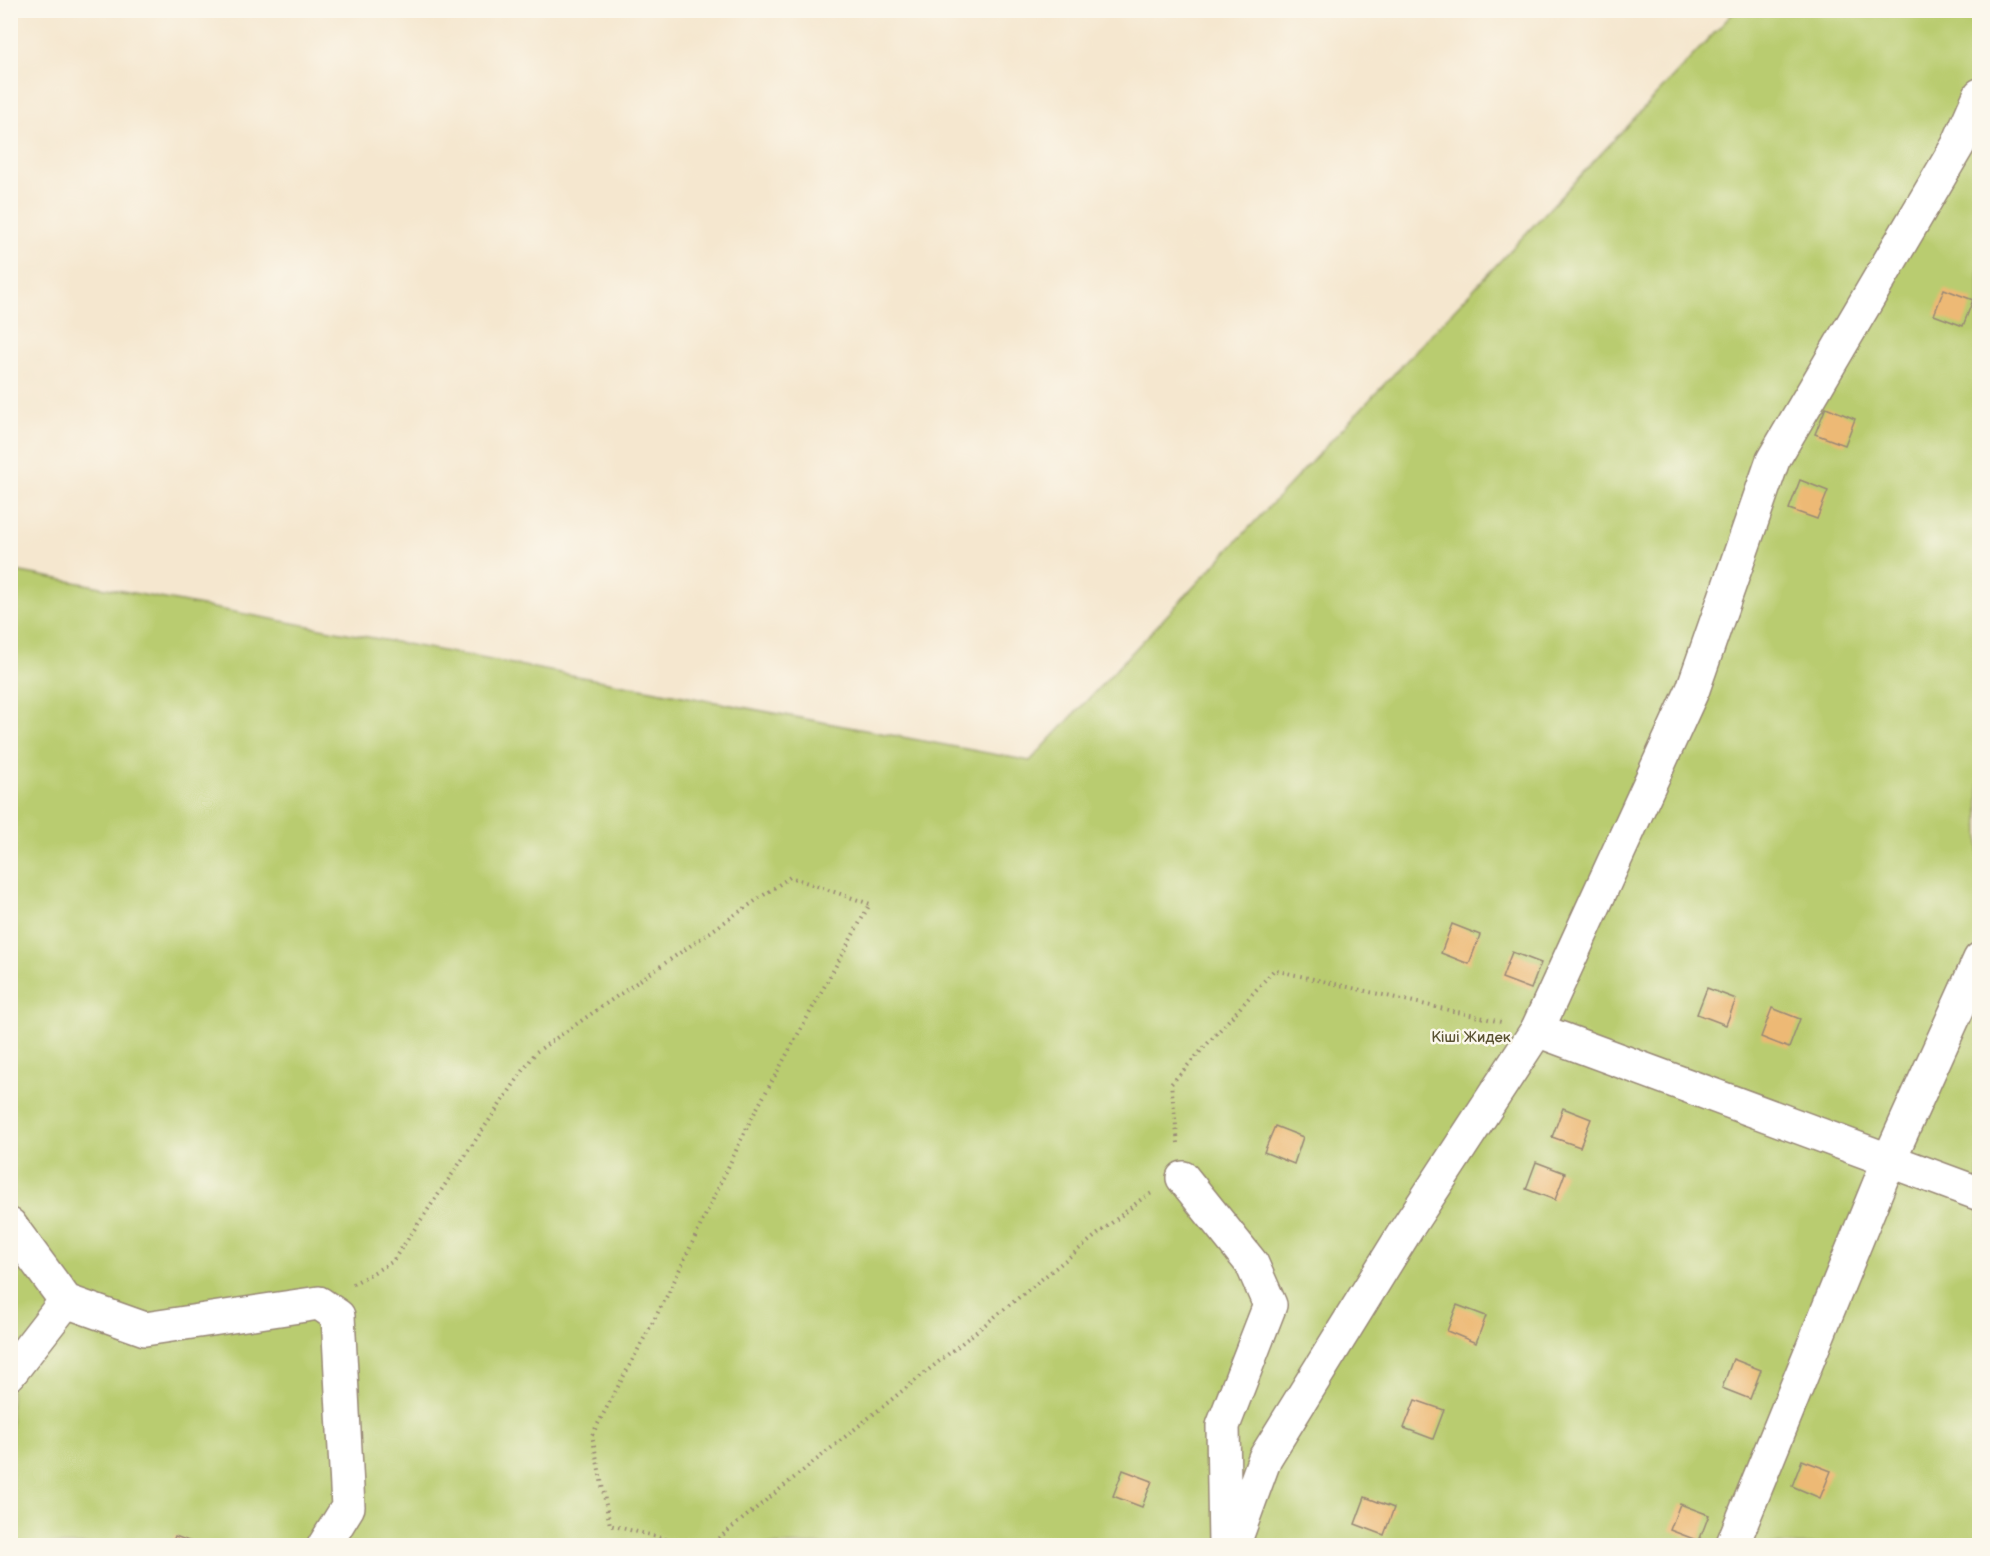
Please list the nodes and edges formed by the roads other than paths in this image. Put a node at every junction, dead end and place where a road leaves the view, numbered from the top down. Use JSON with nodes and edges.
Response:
{"nodes":[{"id":1,"x":1980,"y":95,"type":"edge"},
{"id":2,"x":1980,"y":959,"type":"edge"},
{"id":3,"x":1537,"y":1030,"type":"junction"},
{"id":4,"x":1888,"y":1160,"type":"junction"},
{"id":5,"x":1183,"y":1178,"type":"road end"},
{"id":6,"x":1980,"y":1194,"type":"edge"},
{"id":7,"x":10,"y":1226,"type":"edge"},
{"id":8,"x":66,"y":1301,"type":"junction"},
{"id":9,"x":10,"y":1373,"type":"edge"},
{"id":10,"x":324,"y":1545,"type":"edge"},
{"id":11,"x":1225,"y":1545,"type":"edge"},
{"id":12,"x":1233,"y":1545,"type":"edge"},
{"id":13,"x":1732,"y":1545,"type":"edge"}],
"edges":[{"from":1,"to":3,"type":"street"},
{"from":2,"to":4,"type":"street"},
{"from":3,"to":4,"type":"street"},
{"from":3,"to":12,"type":"street"},
{"from":4,"to":6,"type":"street"},
{"from":4,"to":13,"type":"street"},
{"from":5,"to":11,"type":"street"},
{"from":7,"to":8,"type":"street"},
{"from":8,"to":9,"type":"street"},
{"from":8,"to":10,"type":"street"}]}
